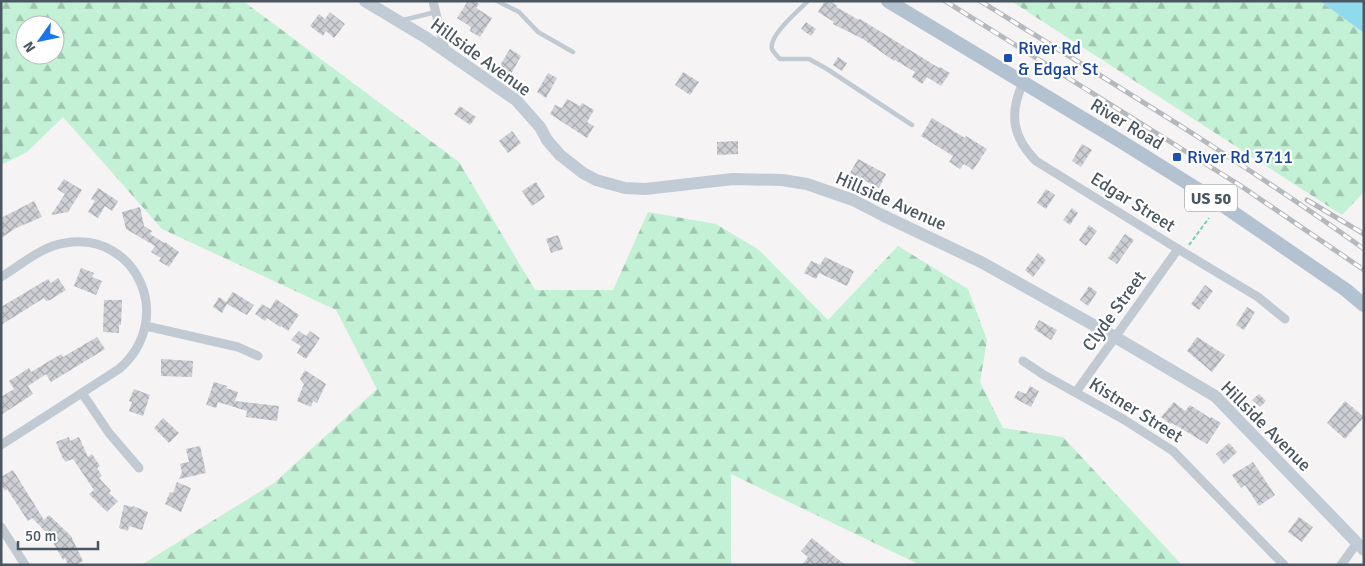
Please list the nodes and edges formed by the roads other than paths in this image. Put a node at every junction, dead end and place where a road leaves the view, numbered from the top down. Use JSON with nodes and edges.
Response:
{"nodes":[{"id":1,"x":365,"y":1,"type":"edge"},
{"id":2,"x":433,"y":1,"type":"edge"},
{"id":3,"x":497,"y":1,"type":"edge"},
{"id":4,"x":808,"y":1,"type":"edge"},
{"id":5,"x":888,"y":1,"type":"edge"},
{"id":6,"x":436,"y":12,"type":"junction"},
{"id":7,"x":398,"y":21,"type":"junction"},
{"id":8,"x":445,"y":50,"type":"junction"},
{"id":9,"x":573,"y":52,"type":"dead end"},
{"id":10,"x":1023,"y":83,"type":"junction"},
{"id":11,"x":912,"y":124,"type":"dead end"},
{"id":12,"x":1178,"y":249,"type":"junction"},
{"id":13,"x":1,"y":277,"type":"edge"},
{"id":14,"x":1364,"y":305,"type":"edge"},
{"id":15,"x":1285,"y":318,"type":"dead end"},
{"id":16,"x":146,"y":326,"type":"junction"},
{"id":17,"x":1115,"y":337,"type":"junction"},
{"id":18,"x":258,"y":356,"type":"dead end"},
{"id":19,"x":1023,"y":361,"type":"dead end"},
{"id":20,"x":1076,"y":392,"type":"junction"},
{"id":21,"x":82,"y":393,"type":"junction"},
{"id":22,"x":1,"y":445,"type":"edge"},
{"id":23,"x":139,"y":468,"type":"dead end"},
{"id":24,"x":1,"y":527,"type":"edge"},
{"id":25,"x":1360,"y":547,"type":"edge"},
{"id":26,"x":26,"y":565,"type":"edge"},
{"id":27,"x":1284,"y":565,"type":"edge"},
{"id":28,"x":1341,"y":565,"type":"edge"}],
"edges":[{"from":1,"to":7,"type":"street","name":"Hillside Avenue"},
{"from":2,"to":6,"type":"street"},
{"from":3,"to":9,"type":"lane"},
{"from":4,"to":11,"type":"lane"},
{"from":5,"to":10,"type":"main road","name":"River Road","number":"US 50"},
{"from":6,"to":7,"type":"lane"},
{"from":6,"to":8,"type":"street"},
{"from":7,"to":8,"type":"street","name":"Hillside Avenue"},
{"from":8,"to":17,"type":"street","name":"Hillside Avenue"},
{"from":10,"to":12,"type":"street","name":"Edgar Street"},
{"from":10,"to":14,"type":"main road","name":"River Road","number":"US 50"},
{"from":12,"to":15,"type":"street","name":"Edgar Street"},
{"from":12,"to":17,"type":"street","name":"Clyde Street"},
{"from":13,"to":16,"type":"street"},
{"from":16,"to":18,"type":"street"},
{"from":16,"to":21,"type":"street"},
{"from":17,"to":20,"type":"street","name":"Clyde Street"},
{"from":17,"to":25,"type":"street","name":"Hillside Avenue"},
{"from":19,"to":20,"type":"street","name":"Kistner Street"},
{"from":20,"to":27,"type":"street","name":"Kistner Street"},
{"from":21,"to":22,"type":"street"},
{"from":21,"to":23,"type":"street"},
{"from":24,"to":26,"type":"street"},
{"from":25,"to":28,"type":"street"}]}
